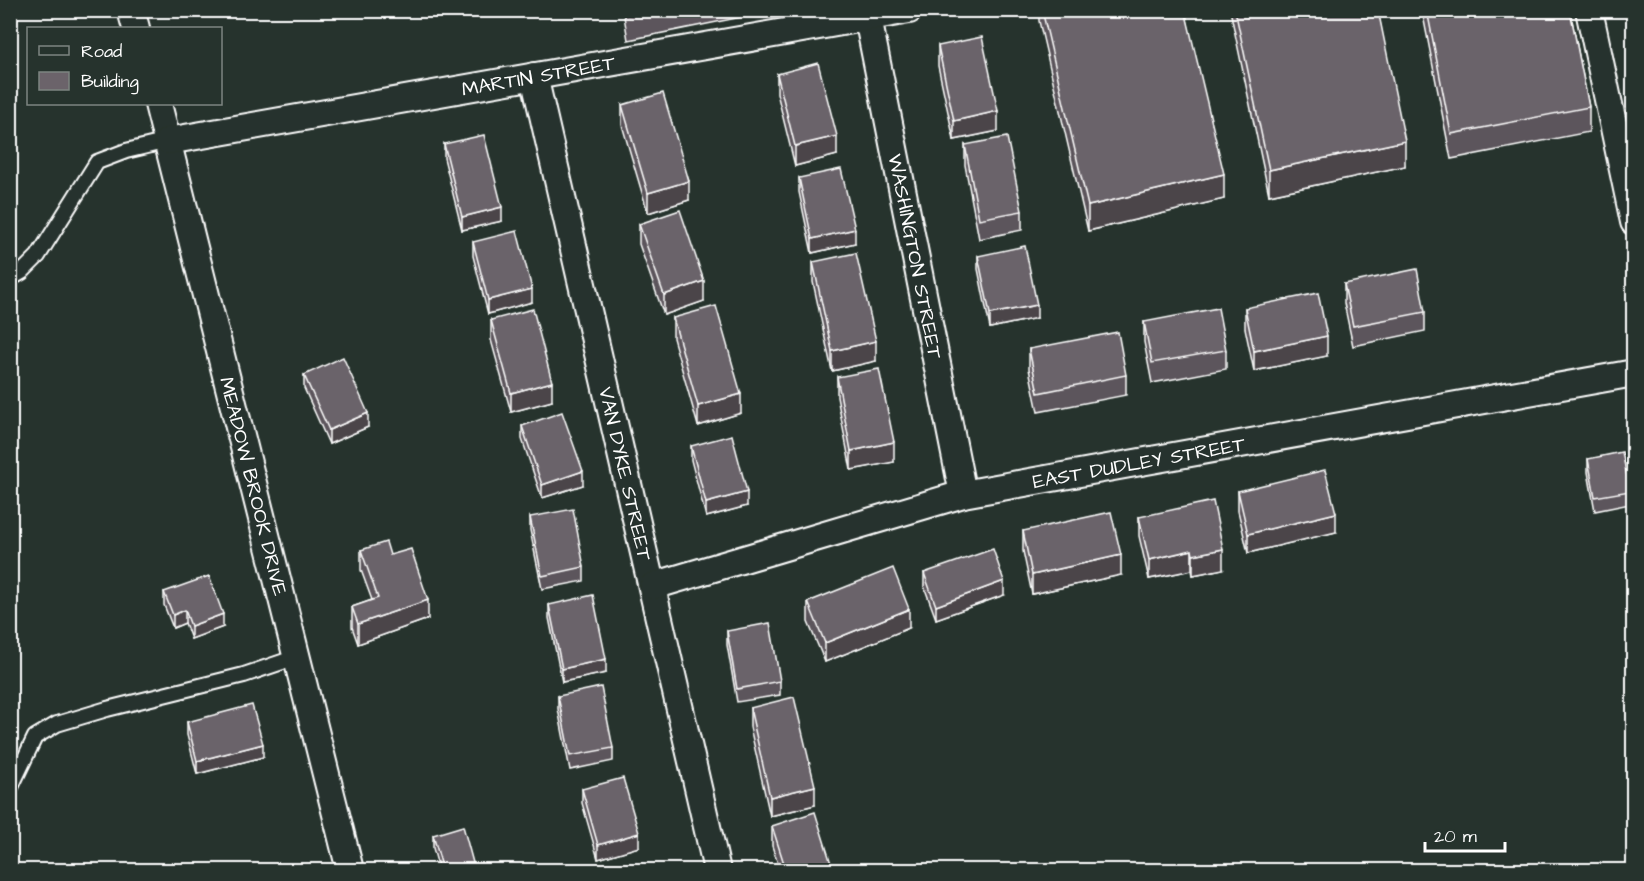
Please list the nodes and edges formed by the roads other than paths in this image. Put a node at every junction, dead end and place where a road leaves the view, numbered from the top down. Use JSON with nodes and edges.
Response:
{"nodes":[{"id":1,"x":131,"y":10,"type":"edge"},
{"id":2,"x":909,"y":10,"type":"edge"},
{"id":3,"x":1589,"y":10,"type":"edge"},
{"id":4,"x":868,"y":18,"type":"junction"},
{"id":5,"x":136,"y":27,"type":"edge"},
{"id":6,"x":534,"y":76,"type":"junction"},
{"id":7,"x":158,"y":105,"type":"edge"},
{"id":8,"x":168,"y":141,"type":"junction"},
{"id":9,"x":1634,"y":222,"type":"edge"},
{"id":10,"x":10,"y":279,"type":"edge"},
{"id":11,"x":1634,"y":373,"type":"edge"},
{"id":12,"x":963,"y":494,"type":"junction"},
{"id":13,"x":653,"y":586,"type":"junction"},
{"id":14,"x":297,"y":657,"type":"junction"},
{"id":15,"x":10,"y":789,"type":"edge"},
{"id":16,"x":350,"y":870,"type":"edge"},
{"id":17,"x":717,"y":870,"type":"edge"}],
"edges":[{"from":1,"to":5,"type":"street"},
{"from":2,"to":4,"type":"street","name":"MARTIN STREET"},
{"from":3,"to":9,"type":"street"},
{"from":4,"to":6,"type":"street","name":"MARTIN STREET"},
{"from":4,"to":12,"type":"street","name":"WASHINGTON STREET"},
{"from":6,"to":8,"type":"street","name":"MARTIN STREET"},
{"from":6,"to":13,"type":"street","name":"VAN DYKE STREET"},
{"from":7,"to":8,"type":"street","name":"MEADOW BROOK DRIVE"},
{"from":8,"to":10,"type":"lane"},
{"from":8,"to":14,"type":"street","name":"MEADOW BROOK DRIVE"},
{"from":11,"to":12,"type":"street","name":"EAST DUDLEY STREET"},
{"from":12,"to":13,"type":"street","name":"EAST DUDLEY STREET"},
{"from":13,"to":17,"type":"street","name":"VAN DYKE STREET"},
{"from":14,"to":15,"type":"lane"},
{"from":14,"to":16,"type":"street","name":"MEADOW BROOK DRIVE"}]}
